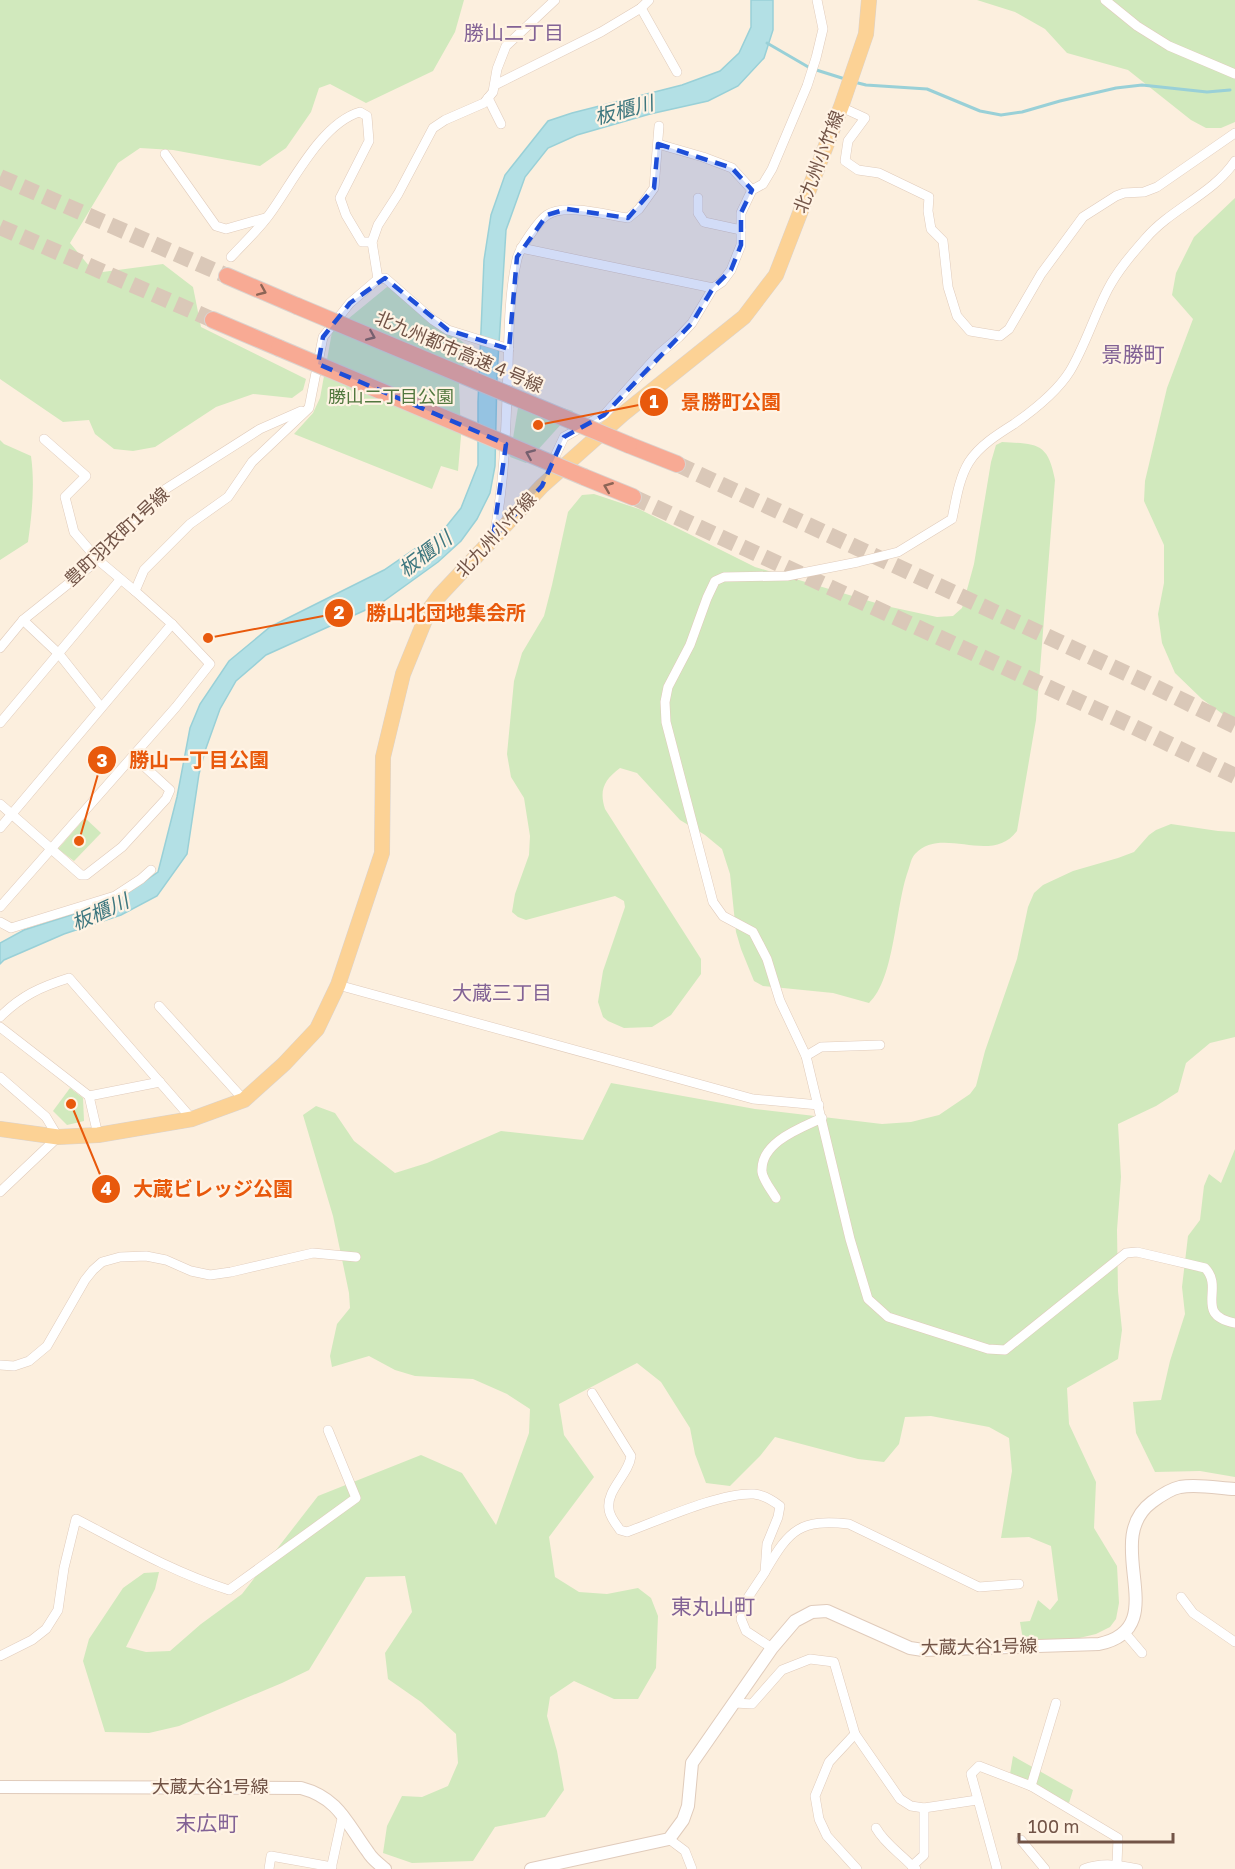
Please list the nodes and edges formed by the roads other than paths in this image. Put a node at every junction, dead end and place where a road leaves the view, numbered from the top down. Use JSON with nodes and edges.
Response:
{"nodes":[{"id":1,"x":555,"y":0,"type":"edge"},
{"id":2,"x":650,"y":0,"type":"edge"},
{"id":3,"x":817,"y":0,"type":"edge"},
{"id":4,"x":869,"y":0,"type":"edge"},
{"id":5,"x":1105,"y":0,"type":"edge"},
{"id":6,"x":641,"y":8,"type":"junction"},
{"id":7,"x":677,"y":72,"type":"dead end"},
{"id":8,"x":1235,"y":74,"type":"edge"},
{"id":9,"x":495,"y":85,"type":"junction"},
{"id":10,"x":488,"y":98,"type":"junction"},
{"id":11,"x":841,"y":107,"type":"junction"},
{"id":12,"x":501,"y":124,"type":"dead end"},
{"id":13,"x":659,"y":126,"type":"dead end"},
{"id":14,"x":1235,"y":133,"type":"edge"},
{"id":15,"x":658,"y":144,"type":"junction"},
{"id":16,"x":165,"y":154,"type":"dead end"},
{"id":17,"x":1235,"y":161,"type":"edge"},
{"id":18,"x":752,"y":190,"type":"junction"},
{"id":19,"x":699,"y":198,"type":"dead end"},
{"id":20,"x":267,"y":217,"type":"junction"},
{"id":21,"x":741,"y":230,"type":"junction"},
{"id":22,"x":372,"y":242,"type":"junction"},
{"id":23,"x":521,"y":248,"type":"junction"},
{"id":24,"x":231,"y":257,"type":"dead end"},
{"id":25,"x":227,"y":276,"type":"tunnel mouth"},
{"id":26,"x":378,"y":279,"type":"junction"},
{"id":27,"x":713,"y":288,"type":"junction"},
{"id":28,"x":213,"y":320,"type":"tunnel mouth"},
{"id":29,"x":506,"y":348,"type":"junction"},
{"id":30,"x":309,"y":408,"type":"junction"},
{"id":31,"x":44,"y":438,"type":"dead end"},
{"id":32,"x":677,"y":464,"type":"tunnel mouth"},
{"id":33,"x":542,"y":486,"type":"junction"},
{"id":34,"x":633,"y":497,"type":"tunnel mouth"},
{"id":35,"x":494,"y":538,"type":"junction"},
{"id":36,"x":98,"y":560,"type":"junction"},
{"id":37,"x":120,"y":580,"type":"junction"},
{"id":38,"x":135,"y":591,"type":"junction"},
{"id":39,"x":23,"y":620,"type":"junction"},
{"id":40,"x":172,"y":624,"type":"junction"},
{"id":41,"x":0,"y":648,"type":"edge"},
{"id":42,"x":59,"y":654,"type":"junction"},
{"id":43,"x":102,"y":707,"type":"junction"},
{"id":44,"x":0,"y":723,"type":"edge"},
{"id":45,"x":133,"y":756,"type":"junction"},
{"id":46,"x":0,"y":804,"type":"edge"},
{"id":47,"x":12,"y":814,"type":"junction"},
{"id":48,"x":0,"y":828,"type":"edge"},
{"id":49,"x":52,"y":849,"type":"junction"},
{"id":50,"x":151,"y":870,"type":"dead end"},
{"id":51,"x":0,"y":907,"type":"edge"},
{"id":52,"x":0,"y":922,"type":"edge"},
{"id":53,"x":338,"y":985,"type":"junction"},
{"id":54,"x":159,"y":1006,"type":"dead end"},
{"id":55,"x":0,"y":1017,"type":"edge"},
{"id":56,"x":0,"y":1027,"type":"edge"},
{"id":57,"x":880,"y":1045,"type":"dead end"},
{"id":58,"x":807,"y":1056,"type":"junction"},
{"id":59,"x":0,"y":1077,"type":"edge"},
{"id":60,"x":160,"y":1082,"type":"junction"},
{"id":61,"x":89,"y":1096,"type":"junction"},
{"id":62,"x":244,"y":1100,"type":"junction"},
{"id":63,"x":819,"y":1105,"type":"junction"},
{"id":64,"x":822,"y":1118,"type":"junction"},
{"id":65,"x":192,"y":1119,"type":"junction"},
{"id":66,"x":0,"y":1129,"type":"edge"},
{"id":67,"x":98,"y":1135,"type":"junction"},
{"id":68,"x":58,"y":1137,"type":"junction"},
{"id":69,"x":0,"y":1192,"type":"edge"},
{"id":70,"x":776,"y":1198,"type":"dead end"},
{"id":71,"x":356,"y":1257,"type":"dead end"},
{"id":72,"x":1235,"y":1323,"type":"edge"},
{"id":73,"x":0,"y":1365,"type":"edge"},
{"id":74,"x":592,"y":1392,"type":"dead end"},
{"id":75,"x":328,"y":1430,"type":"dead end"},
{"id":76,"x":1235,"y":1489,"type":"edge"},
{"id":77,"x":765,"y":1572,"type":"junction"},
{"id":78,"x":1020,"y":1584,"type":"dead end"},
{"id":79,"x":1181,"y":1597,"type":"dead end"},
{"id":80,"x":1125,"y":1634,"type":"junction"},
{"id":81,"x":1235,"y":1641,"type":"edge"},
{"id":82,"x":772,"y":1648,"type":"junction"},
{"id":83,"x":1143,"y":1653,"type":"dead end"},
{"id":84,"x":0,"y":1656,"type":"edge"},
{"id":85,"x":735,"y":1703,"type":"junction"},
{"id":86,"x":1056,"y":1703,"type":"dead end"},
{"id":87,"x":855,"y":1734,"type":"junction"},
{"id":88,"x":1031,"y":1786,"type":"junction"},
{"id":89,"x":0,"y":1787,"type":"edge"},
{"id":90,"x":977,"y":1800,"type":"junction"},
{"id":91,"x":924,"y":1808,"type":"junction"},
{"id":92,"x":343,"y":1814,"type":"junction"},
{"id":93,"x":876,"y":1828,"type":"dead end"},
{"id":94,"x":669,"y":1839,"type":"junction"},
{"id":95,"x":1021,"y":1840,"type":"dead end"},
{"id":96,"x":1117,"y":1864,"type":"junction"},
{"id":97,"x":914,"y":1867,"type":"edge"},
{"id":98,"x":332,"y":1868,"type":"edge"},
{"id":99,"x":1127,"y":1868,"type":"edge"},
{"id":100,"x":269,"y":1869,"type":"edge"},
{"id":101,"x":385,"y":1869,"type":"edge"},
{"id":102,"x":531,"y":1869,"type":"edge"},
{"id":103,"x":692,"y":1869,"type":"edge"},
{"id":104,"x":857,"y":1869,"type":"edge"},
{"id":105,"x":997,"y":1869,"type":"edge"},
{"id":106,"x":1045,"y":1869,"type":"edge"},
{"id":107,"x":1084,"y":1869,"type":"edge"},
{"id":108,"x":1138,"y":1869,"type":"edge"}],
"edges":[{"from":1,"to":9,"type":"street"},
{"from":2,"to":6,"type":"street"},
{"from":3,"to":18,"type":"street"},
{"from":4,"to":11,"type":"main road","name":"北九州小竹線"},
{"from":5,"to":8,"type":"street"},
{"from":6,"to":7,"type":"street"},
{"from":6,"to":9,"type":"street"},
{"from":9,"to":10,"type":"street"},
{"from":10,"to":12,"type":"street"},
{"from":10,"to":22,"type":"street"},
{"from":11,"to":14,"type":"street"},
{"from":11,"to":33,"type":"main road","name":"北九州小竹線"},
{"from":13,"to":15,"type":"street"},
{"from":15,"to":18,"type":"street"},
{"from":15,"to":23,"type":"street"},
{"from":16,"to":20,"type":"street"},
{"from":17,"to":58,"type":"street"},
{"from":18,"to":21,"type":"street"},
{"from":19,"to":21,"type":"street"},
{"from":20,"to":22,"type":"street"},
{"from":20,"to":24,"type":"street"},
{"from":21,"to":27,"type":"street"},
{"from":22,"to":26,"type":"street"},
{"from":23,"to":27,"type":"street"},
{"from":23,"to":29,"type":"street"},
{"from":25,"to":32,"type":"highway","name":"北九州都市高速４号線","one_way":true,"bridge":true},
{"from":26,"to":29,"type":"street"},
{"from":26,"to":30,"type":"street"},
{"from":27,"to":33,"type":"street"},
{"from":34,"to":28,"type":"highway","one_way":true,"bridge":true},
{"from":29,"to":35,"type":"street"},
{"from":30,"to":36,"type":"street","name":"豊町羽衣町1号線"},
{"from":30,"to":38,"type":"street"},
{"from":31,"to":36,"type":"street"},
{"from":33,"to":35,"type":"main road","name":"北九州小竹線"},
{"from":35,"to":53,"type":"main road","name":"北九州小竹線"},
{"from":36,"to":37,"type":"street"},
{"from":36,"to":39,"type":"street","name":"豊町羽衣町1号線"},
{"from":37,"to":38,"type":"street"},
{"from":37,"to":42,"type":"street"},
{"from":38,"to":40,"type":"street"},
{"from":39,"to":41,"type":"street","name":"豊町羽衣町1号線"},
{"from":39,"to":42,"type":"street"},
{"from":40,"to":43,"type":"street"},
{"from":40,"to":45,"type":"street"},
{"from":42,"to":43,"type":"street"},
{"from":42,"to":44,"type":"street"},
{"from":43,"to":47,"type":"street"},
{"from":45,"to":49,"type":"street"},
{"from":45,"to":49,"type":"street"},
{"from":46,"to":47,"type":"street"},
{"from":47,"to":48,"type":"street"},
{"from":47,"to":49,"type":"street"},
{"from":49,"to":51,"type":"street"},
{"from":50,"to":52,"type":"street"},
{"from":53,"to":62,"type":"main road","name":"北九州小竹線"},
{"from":53,"to":63,"type":"street"},
{"from":54,"to":62,"type":"street"},
{"from":55,"to":60,"type":"street"},
{"from":56,"to":61,"type":"street"},
{"from":57,"to":58,"type":"street"},
{"from":58,"to":63,"type":"street"},
{"from":59,"to":68,"type":"street"},
{"from":60,"to":61,"type":"street"},
{"from":60,"to":65,"type":"street"},
{"from":61,"to":67,"type":"street"},
{"from":62,"to":65,"type":"main road","name":"北九州小竹線"},
{"from":63,"to":64,"type":"street"},
{"from":64,"to":70,"type":"street"},
{"from":64,"to":72,"type":"street"},
{"from":65,"to":67,"type":"main road","name":"北九州小竹線"},
{"from":66,"to":68,"type":"main road","name":"北九州小竹線"},
{"from":67,"to":68,"type":"main road","name":"北九州小竹線"},
{"from":68,"to":69,"type":"street"},
{"from":71,"to":73,"type":"street"},
{"from":74,"to":77,"type":"street"},
{"from":75,"to":84,"type":"street"},
{"from":76,"to":80,"type":"street"},
{"from":77,"to":78,"type":"street"},
{"from":77,"to":82,"type":"street"},
{"from":79,"to":81,"type":"street"},
{"from":80,"to":82,"type":"street","name":"大蔵大谷1号線"},
{"from":80,"to":83,"type":"street"},
{"from":82,"to":85,"type":"street","name":"大蔵大谷1号線"},
{"from":85,"to":87,"type":"street"},
{"from":85,"to":94,"type":"street","name":"大蔵大谷1号線"},
{"from":86,"to":88,"type":"street"},
{"from":87,"to":91,"type":"street"},
{"from":87,"to":104,"type":"street"},
{"from":88,"to":90,"type":"street"},
{"from":88,"to":96,"type":"street"},
{"from":89,"to":92,"type":"street","name":"大蔵大谷1号線"},
{"from":90,"to":91,"type":"street"},
{"from":90,"to":105,"type":"street"},
{"from":91,"to":97,"type":"street"},
{"from":92,"to":98,"type":"street"},
{"from":92,"to":101,"type":"street","name":"大蔵大谷1号線"},
{"from":93,"to":97,"type":"street"},
{"from":94,"to":102,"type":"street"},
{"from":94,"to":103,"type":"street"},
{"from":95,"to":106,"type":"street"},
{"from":96,"to":99,"type":"street"},
{"from":96,"to":107,"type":"street"},
{"from":98,"to":100,"type":"street"},
{"from":99,"to":108,"type":"street"}]}
